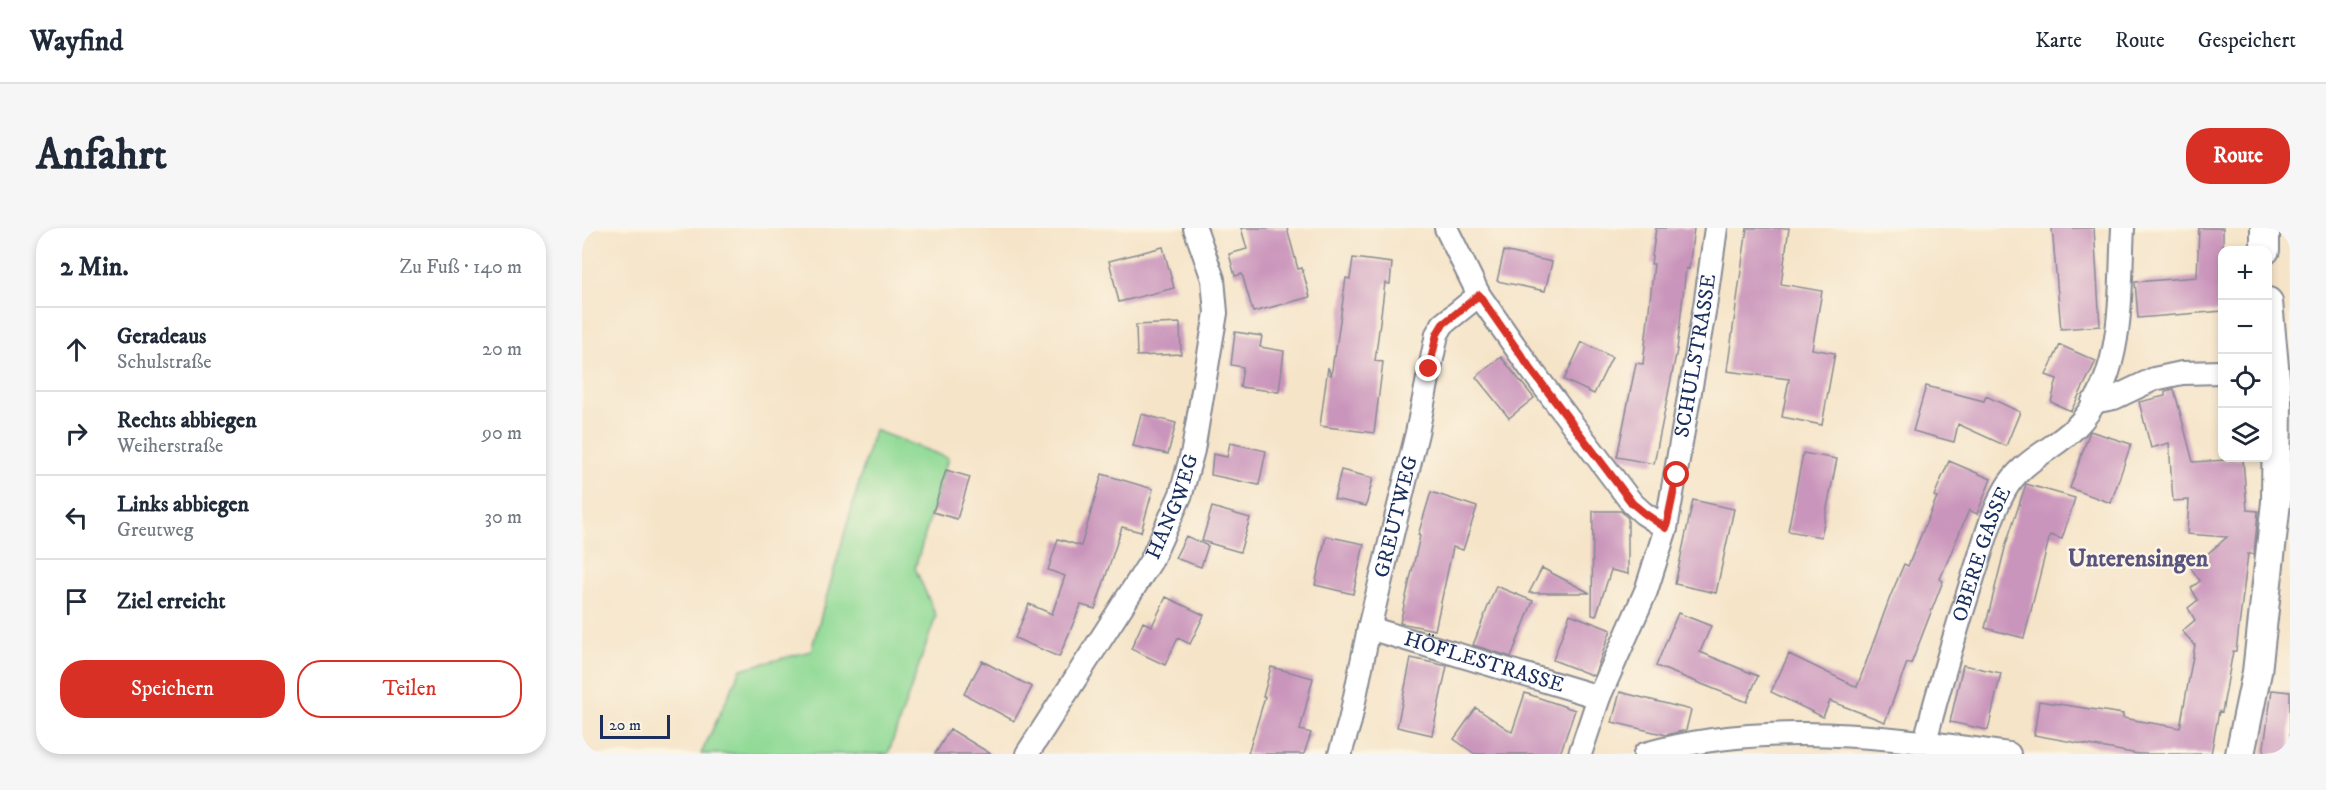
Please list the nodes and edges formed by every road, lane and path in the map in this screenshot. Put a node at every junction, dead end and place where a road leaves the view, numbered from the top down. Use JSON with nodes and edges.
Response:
{"nodes":[{"id":1,"x":1195,"y":228,"type":"edge"},
{"id":2,"x":1446,"y":228,"type":"edge"},
{"id":3,"x":1716,"y":228,"type":"edge"},
{"id":4,"x":2123,"y":228,"type":"edge"},
{"id":5,"x":2265,"y":228,"type":"edge"},
{"id":6,"x":2265,"y":246,"type":"edge"},
{"id":7,"x":1479,"y":295,"type":"junction"},
{"id":8,"x":2218,"y":372,"type":"edge"},
{"id":9,"x":2272,"y":377,"type":"edge"},
{"id":10,"x":2093,"y":402,"type":"junction"},
{"id":11,"x":2284,"y":435,"type":"edge"},
{"id":12,"x":1666,"y":528,"type":"junction"},
{"id":13,"x":1370,"y":628,"type":"junction"},
{"id":14,"x":1599,"y":697,"type":"junction"},
{"id":15,"x":1925,"y":741,"type":"junction"},
{"id":16,"x":1027,"y":754,"type":"edge"},
{"id":17,"x":1340,"y":754,"type":"edge"},
{"id":18,"x":1580,"y":754,"type":"edge"},
{"id":19,"x":1645,"y":754,"type":"edge"},
{"id":20,"x":2009,"y":754,"type":"edge"},
{"id":21,"x":2240,"y":754,"type":"edge"}],
"edges":[{"from":1,"to":16,"type":"street","name":"HANGWEG"},
{"from":2,"to":7,"type":"street"},
{"from":3,"to":12,"type":"street","name":"SCHULSTRASSE"},
{"from":4,"to":10,"type":"street","name":"OBERE GASSE"},
{"from":5,"to":6,"type":"street"},
{"from":7,"to":12,"type":"street"},
{"from":7,"to":13,"type":"street","name":"GREUTWEG"},
{"from":8,"to":10,"type":"street"},
{"from":9,"to":11,"type":"street"},
{"from":10,"to":15,"type":"street","name":"OBERE GASSE"},
{"from":11,"to":21,"type":"street"},
{"from":12,"to":14,"type":"street","name":"SCHULSTRASSE"},
{"from":13,"to":14,"type":"street","name":"HÖFLESTRASSE"},
{"from":13,"to":17,"type":"street","name":"GREUTWEG"},
{"from":14,"to":18,"type":"street","name":"SCHULSTRASSE"},
{"from":15,"to":19,"type":"street"},
{"from":15,"to":20,"type":"street"}]}
